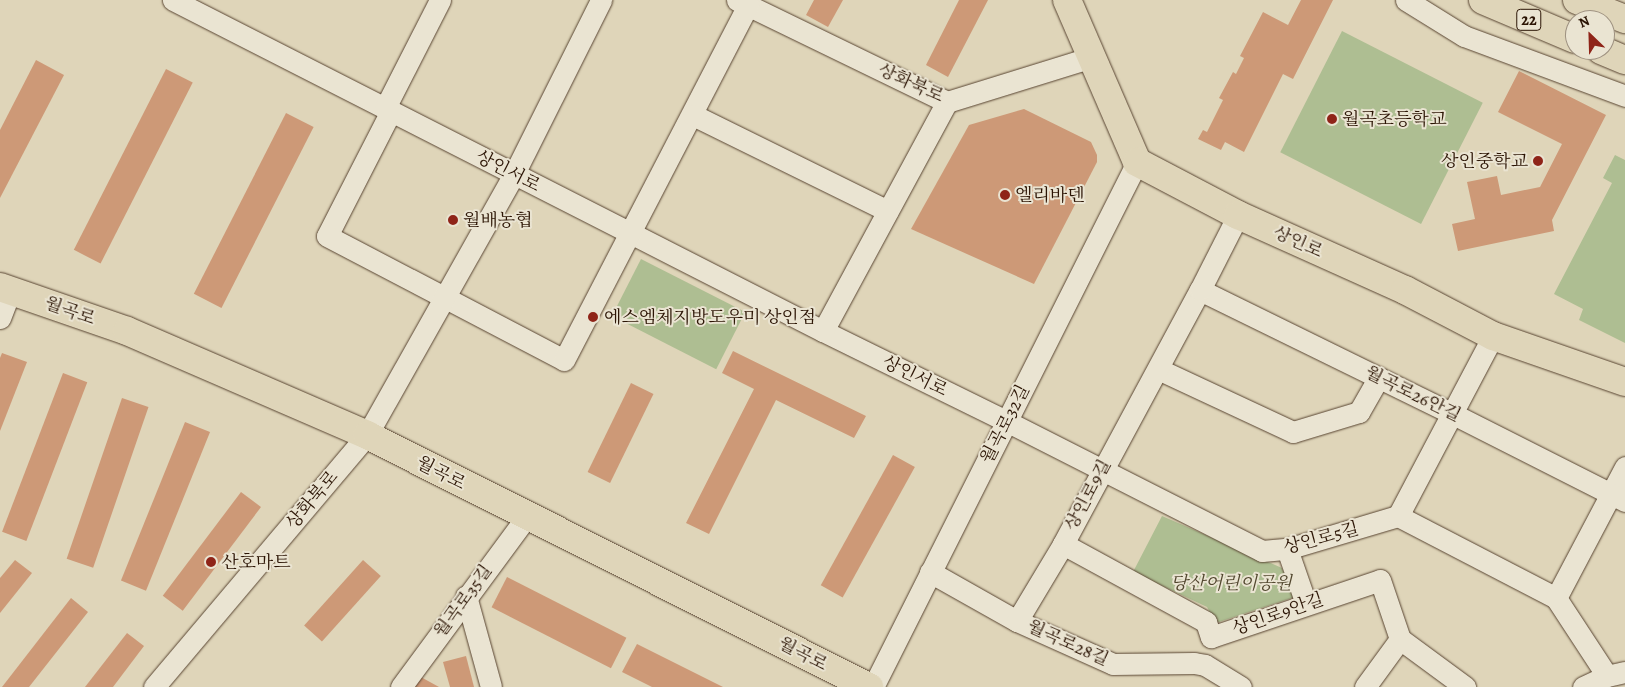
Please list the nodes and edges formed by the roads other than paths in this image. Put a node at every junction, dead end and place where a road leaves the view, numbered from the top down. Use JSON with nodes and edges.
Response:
{"nodes":[{"id":1,"x":173,"y":0,"type":"edge"},
{"id":2,"x":440,"y":0,"type":"edge"},
{"id":3,"x":602,"y":0,"type":"edge"},
{"id":4,"x":1067,"y":0,"type":"edge"},
{"id":5,"x":1406,"y":0,"type":"edge"},
{"id":6,"x":1483,"y":0,"type":"edge"},
{"id":7,"x":1577,"y":0,"type":"edge"},
{"id":8,"x":743,"y":3,"type":"edge"},
{"id":9,"x":1625,"y":18,"type":"edge"},
{"id":10,"x":1565,"y":35,"type":"edge"},
{"id":11,"x":1092,"y":57,"type":"junction"},
{"id":12,"x":1625,"y":96,"type":"edge"},
{"id":13,"x":947,"y":102,"type":"junction"},
{"id":14,"x":388,"y":110,"type":"junction"},
{"id":15,"x":692,"y":115,"type":"junction"},
{"id":16,"x":1137,"y":162,"type":"junction"},
{"id":17,"x":514,"y":174,"type":"junction"},
{"id":18,"x":888,"y":210,"type":"junction"},
{"id":19,"x":1238,"y":215,"type":"junction"},
{"id":20,"x":632,"y":234,"type":"junction"},
{"id":21,"x":5,"y":289,"type":"edge"},
{"id":22,"x":1200,"y":290,"type":"junction"},
{"id":23,"x":446,"y":296,"type":"junction"},
{"id":24,"x":0,"y":318,"type":"edge"},
{"id":25,"x":823,"y":332,"type":"junction"},
{"id":26,"x":1493,"y":336,"type":"junction"},
{"id":27,"x":1158,"y":369,"type":"junction"},
{"id":28,"x":1379,"y":378,"type":"junction"},
{"id":29,"x":1625,"y":382,"type":"edge"},
{"id":30,"x":1453,"y":414,"type":"junction"},
{"id":31,"x":1006,"y":421,"type":"junction"},
{"id":32,"x":366,"y":435,"type":"junction"},
{"id":33,"x":1625,"y":467,"type":"edge"},
{"id":34,"x":1101,"y":471,"type":"junction"},
{"id":35,"x":1618,"y":498,"type":"edge"},
{"id":36,"x":527,"y":516,"type":"junction"},
{"id":37,"x":1398,"y":516,"type":"junction"},
{"id":38,"x":1062,"y":544,"type":"junction"},
{"id":39,"x":1287,"y":549,"type":"junction"},
{"id":40,"x":930,"y":572,"type":"junction"},
{"id":41,"x":466,"y":596,"type":"junction"},
{"id":42,"x":1556,"y":598,"type":"junction"},
{"id":43,"x":1306,"y":604,"type":"junction"},
{"id":44,"x":1017,"y":621,"type":"junction"},
{"id":45,"x":1211,"y":638,"type":"junction"},
{"id":46,"x":1400,"y":639,"type":"junction"},
{"id":47,"x":1205,"y":665,"type":"junction"},
{"id":48,"x":1616,"y":674,"type":"edge"},
{"id":49,"x":154,"y":687,"type":"edge"},
{"id":50,"x":401,"y":687,"type":"edge"},
{"id":51,"x":491,"y":687,"type":"edge"},
{"id":52,"x":871,"y":687,"type":"edge"},
{"id":53,"x":1241,"y":687,"type":"edge"},
{"id":54,"x":1365,"y":687,"type":"edge"},
{"id":55,"x":1465,"y":687,"type":"edge"},
{"id":56,"x":1583,"y":687,"type":"edge"}],
"edges":[{"from":1,"to":14,"type":"street","name":"상인서로"},
{"from":2,"to":14,"type":"street"},
{"from":3,"to":17,"type":"street","name":"상화북로"},
{"from":4,"to":11,"type":"main road"},
{"from":5,"to":12,"type":"street"},
{"from":6,"to":10,"type":"main road","number":"22"},
{"from":7,"to":9,"type":"main road"},
{"from":8,"to":13,"type":"street","name":"상화북로"},
{"from":8,"to":15,"type":"street"},
{"from":11,"to":13,"type":"street","name":"상화북로"},
{"from":11,"to":16,"type":"main road"},
{"from":13,"to":18,"type":"street"},
{"from":14,"to":17,"type":"street","name":"상인서로"},
{"from":14,"to":23,"type":"street"},
{"from":15,"to":18,"type":"street"},
{"from":15,"to":20,"type":"street"},
{"from":16,"to":19,"type":"main road","name":"상인로"},
{"from":16,"to":31,"type":"street","name":"월곡로32길"},
{"from":17,"to":20,"type":"street","name":"상인서로"},
{"from":17,"to":23,"type":"street","name":"상화북로"},
{"from":18,"to":25,"type":"street"},
{"from":19,"to":22,"type":"street","name":"상인로9길"},
{"from":19,"to":26,"type":"main road","name":"상인로"},
{"from":20,"to":23,"type":"street"},
{"from":20,"to":25,"type":"street","name":"상인서로"},
{"from":21,"to":24,"type":"street"},
{"from":21,"to":32,"type":"main road","name":"월곡로"},
{"from":22,"to":27,"type":"street","name":"상인로9길"},
{"from":22,"to":28,"type":"street","name":"월곡로26안길"},
{"from":23,"to":32,"type":"street","name":"상화북로"},
{"from":25,"to":31,"type":"street","name":"상인서로"},
{"from":26,"to":29,"type":"main road","name":"상인로"},
{"from":26,"to":30,"type":"street"},
{"from":27,"to":28,"type":"street"},
{"from":27,"to":34,"type":"street","name":"상인로9길"},
{"from":28,"to":30,"type":"street","name":"월곡로26안길"},
{"from":30,"to":35,"type":"street","name":"월곡로26안길"},
{"from":30,"to":37,"type":"street"},
{"from":31,"to":34,"type":"street","name":"상인로5길"},
{"from":31,"to":40,"type":"street","name":"월곡로32길"},
{"from":32,"to":36,"type":"main road","name":"월곡로"},
{"from":32,"to":49,"type":"street","name":"상화북로"},
{"from":33,"to":35,"type":"street"},
{"from":34,"to":38,"type":"street","name":"상인로9길"},
{"from":34,"to":39,"type":"street","name":"상인로5길"},
{"from":35,"to":42,"type":"street"},
{"from":36,"to":41,"type":"street","name":"월곡로35길"},
{"from":36,"to":52,"type":"main road","name":"월곡로"},
{"from":37,"to":39,"type":"street","name":"상인로5길"},
{"from":37,"to":42,"type":"street"},
{"from":38,"to":44,"type":"street","name":"상인로9길"},
{"from":38,"to":45,"type":"street","name":"상인로9안길"},
{"from":39,"to":43,"type":"street"},
{"from":40,"to":44,"type":"street","name":"월곡로28길"},
{"from":40,"to":52,"type":"street","name":"월곡로32길"},
{"from":41,"to":50,"type":"street","name":"월곡로35길"},
{"from":41,"to":51,"type":"street"},
{"from":42,"to":48,"type":"street"},
{"from":43,"to":45,"type":"street","name":"상인로9안길"},
{"from":43,"to":46,"type":"street","name":"상인로9안길"},
{"from":44,"to":47,"type":"street","name":"월곡로28길"},
{"from":45,"to":47,"type":"street"},
{"from":46,"to":54,"type":"street"},
{"from":46,"to":55,"type":"street"},
{"from":47,"to":53,"type":"street","name":"월곡로28길"},
{"from":48,"to":56,"type":"street"}]}
